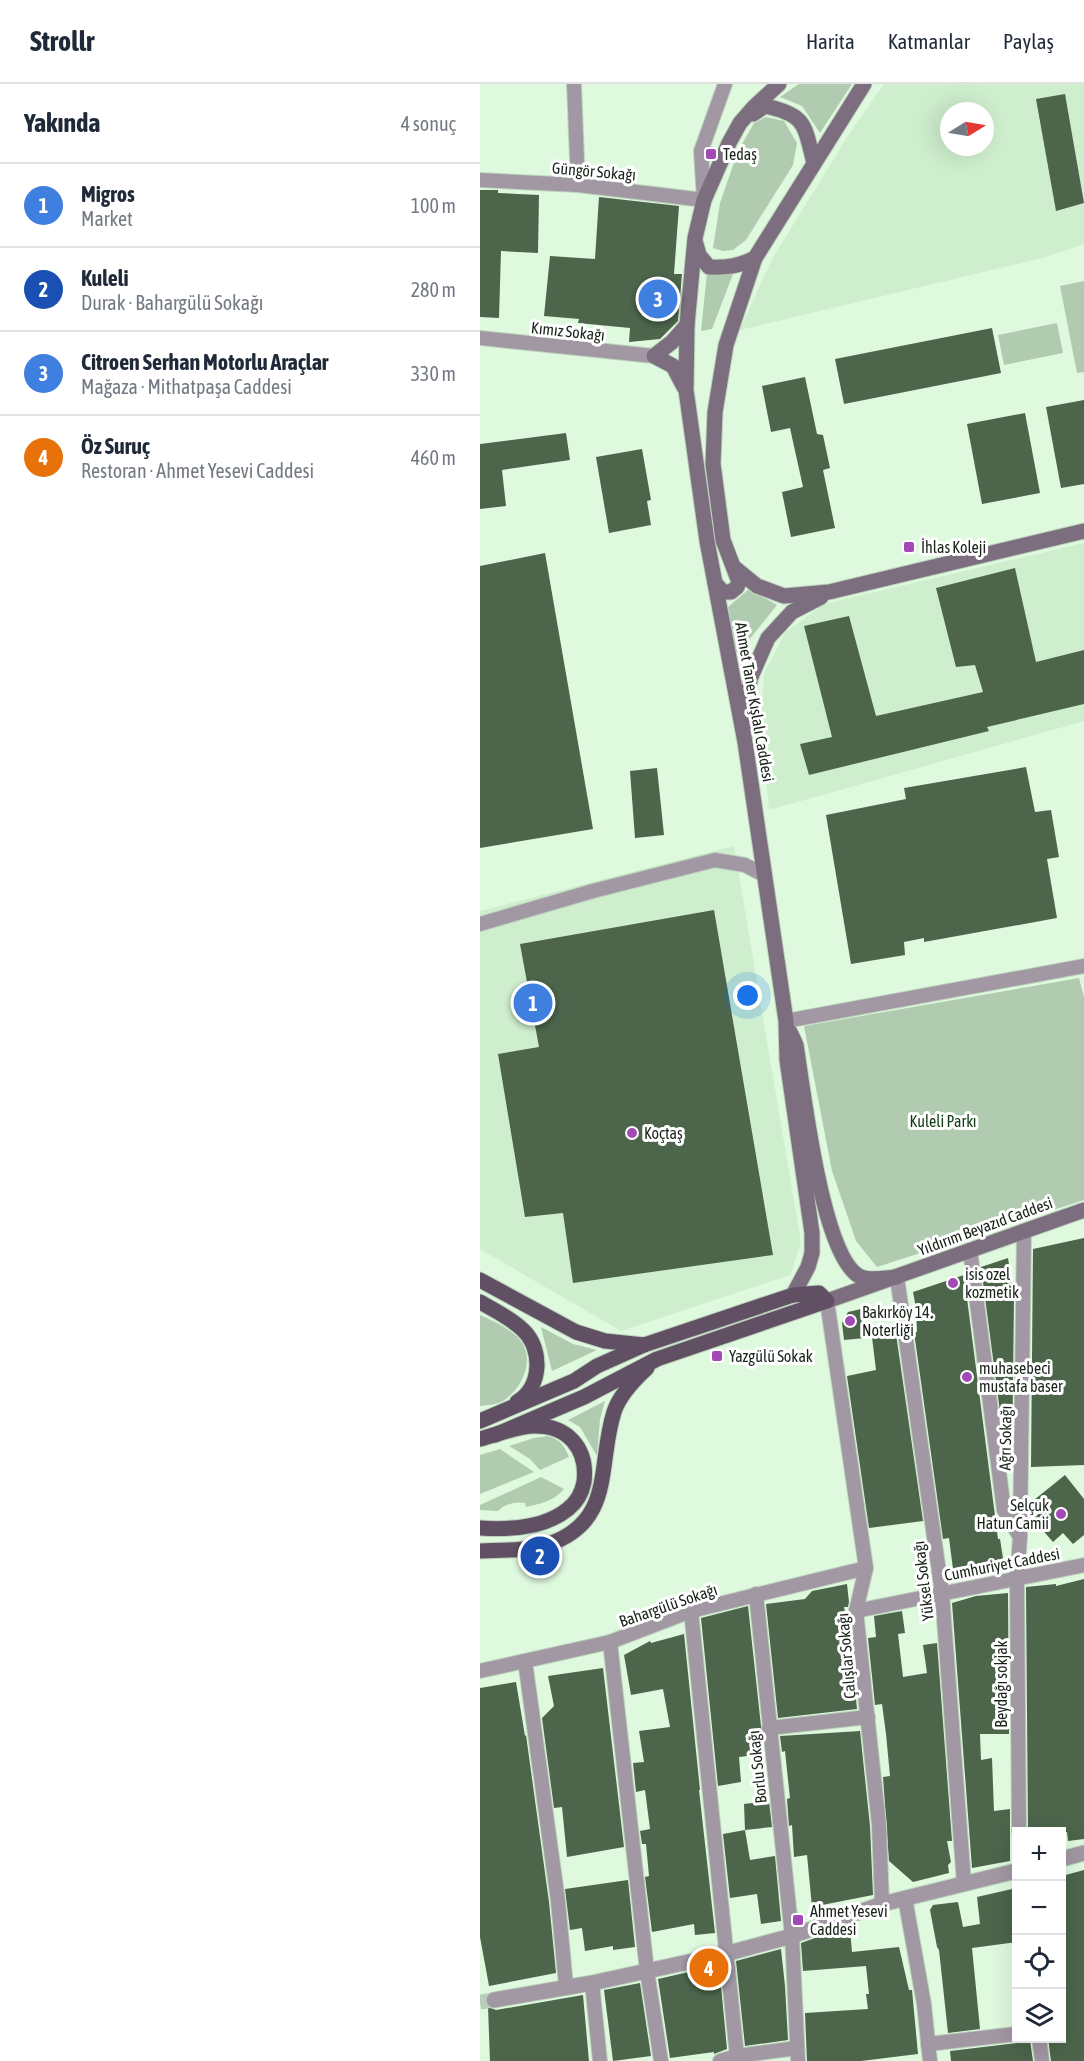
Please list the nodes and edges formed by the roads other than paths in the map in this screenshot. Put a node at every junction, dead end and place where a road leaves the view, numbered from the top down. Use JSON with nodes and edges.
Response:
{"nodes":[{"id":1,"x":574,"y":84,"type":"edge"},
{"id":2,"x":725,"y":84,"type":"edge"},
{"id":3,"x":779,"y":84,"type":"edge"},
{"id":4,"x":864,"y":84,"type":"edge"},
{"id":5,"x":743,"y":120,"type":"junction"},
{"id":6,"x":814,"y":163,"type":"junction"},
{"id":7,"x":480,"y":180,"type":"edge"},
{"id":8,"x":578,"y":185,"type":"junction"},
{"id":9,"x":704,"y":200,"type":"junction"},
{"id":10,"x":695,"y":238,"type":"junction"},
{"id":11,"x":755,"y":258,"type":"junction"},
{"id":12,"x":687,"y":325,"type":"junction"},
{"id":13,"x":480,"y":339,"type":"edge"},
{"id":14,"x":654,"y":356,"type":"junction"},
{"id":15,"x":686,"y":390,"type":"junction"},
{"id":16,"x":1084,"y":531,"type":"edge"},
{"id":17,"x":733,"y":566,"type":"junction"},
{"id":18,"x":715,"y":583,"type":"junction"},
{"id":19,"x":829,"y":592,"type":"junction"},
{"id":20,"x":745,"y":742,"type":"junction"},
{"id":21,"x":764,"y":875,"type":"junction"},
{"id":22,"x":480,"y":924,"type":"edge"},
{"id":23,"x":1084,"y":966,"type":"edge"},
{"id":24,"x":786,"y":1021,"type":"junction"},
{"id":25,"x":1084,"y":1210,"type":"edge"},
{"id":26,"x":1024,"y":1231,"type":"junction"},
{"id":27,"x":970,"y":1250,"type":"junction"},
{"id":28,"x":897,"y":1277,"type":"junction"},
{"id":29,"x":480,"y":1280,"type":"edge"},
{"id":30,"x":793,"y":1295,"type":"junction"},
{"id":31,"x":827,"y":1301,"type":"junction"},
{"id":32,"x":480,"y":1302,"type":"edge"},
{"id":33,"x":644,"y":1345,"type":"junction"},
{"id":34,"x":657,"y":1359,"type":"junction"},
{"id":35,"x":485,"y":1419,"type":"edge"},
{"id":36,"x":488,"y":1437,"type":"edge"},
{"id":37,"x":480,"y":1528,"type":"edge"},
{"id":38,"x":1020,"y":1537,"type":"junction"},
{"id":39,"x":480,"y":1551,"type":"edge"},
{"id":40,"x":1084,"y":1565,"type":"edge"},
{"id":41,"x":866,"y":1568,"type":"junction"},
{"id":42,"x":1017,"y":1579,"type":"junction"},
{"id":43,"x":942,"y":1593,"type":"junction"},
{"id":44,"x":756,"y":1594,"type":"junction"},
{"id":45,"x":691,"y":1611,"type":"junction"},
{"id":46,"x":856,"y":1611,"type":"junction"},
{"id":47,"x":610,"y":1642,"type":"junction"},
{"id":48,"x":525,"y":1660,"type":"junction"},
{"id":49,"x":480,"y":1671,"type":"edge"},
{"id":50,"x":868,"y":1718,"type":"junction"},
{"id":51,"x":769,"y":1728,"type":"junction"},
{"id":52,"x":1019,"y":1827,"type":"edge"},
{"id":53,"x":1084,"y":1853,"type":"edge"},
{"id":54,"x":1066,"y":1858,"type":"edge"},
{"id":55,"x":1012,"y":1872,"type":"edge"},
{"id":56,"x":964,"y":1882,"type":"junction"},
{"id":57,"x":905,"y":1898,"type":"junction"},
{"id":58,"x":882,"y":1904,"type":"junction"},
{"id":59,"x":792,"y":1936,"type":"junction"},
{"id":60,"x":726,"y":1954,"type":"junction"},
{"id":61,"x":647,"y":1971,"type":"junction"},
{"id":62,"x":592,"y":1983,"type":"junction"},
{"id":63,"x":566,"y":1986,"type":"junction"},
{"id":64,"x":495,"y":2000,"type":"tunnel mouth"},
{"id":65,"x":1012,"y":2035,"type":"edge"},
{"id":66,"x":1040,"y":2043,"type":"edge"},
{"id":67,"x":928,"y":2044,"type":"junction"},
{"id":68,"x":797,"y":2055,"type":"edge"},
{"id":69,"x":737,"y":2056,"type":"junction"},
{"id":70,"x":600,"y":2061,"type":"edge"},
{"id":71,"x":662,"y":2061,"type":"edge"},
{"id":72,"x":720,"y":2061,"type":"edge"},
{"id":73,"x":930,"y":2061,"type":"edge"},
{"id":74,"x":1042,"y":2061,"type":"edge"}],
"edges":[{"from":1,"to":8,"type":"street"},
{"from":2,"to":9,"type":"street"},
{"from":3,"to":5,"type":"main road"},
{"from":4,"to":6,"type":"main road"},
{"from":5,"to":6,"type":"main road"},
{"from":5,"to":9,"type":"main road"},
{"from":6,"to":11,"type":"main road"},
{"from":7,"to":8,"type":"street","name":"Güngör Sokağı"},
{"from":8,"to":9,"type":"street","name":"Güngör Sokağı"},
{"from":9,"to":10,"type":"main road"},
{"from":10,"to":11,"type":"main road"},
{"from":10,"to":12,"type":"main road"},
{"from":11,"to":17,"type":"main road"},
{"from":12,"to":14,"type":"main road"},
{"from":12,"to":15,"type":"main road"},
{"from":13,"to":14,"type":"street","name":"Kımız Sokağı"},
{"from":14,"to":15,"type":"main road"},
{"from":15,"to":18,"type":"main road","name":"Ahmet Taner Kışlalı Caddesi"},
{"from":16,"to":19,"type":"main road"},
{"from":17,"to":18,"type":"main road"},
{"from":17,"to":19,"type":"main road"},
{"from":18,"to":20,"type":"main road","name":"Ahmet Taner Kışlalı Caddesi"},
{"from":19,"to":20,"type":"main road"},
{"from":20,"to":21,"type":"main road","name":"Ahmet Taner Kışlalı Caddesi"},
{"from":21,"to":22,"type":"street"},
{"from":21,"to":24,"type":"main road","name":"Ahmet Taner Kışlalı Caddesi"},
{"from":23,"to":24,"type":"street"},
{"from":24,"to":28,"type":"main road","name":"Ahmet Taner Kışlalı Caddesi"},
{"from":24,"to":30,"type":"main road","name":"Ahmet Taner Kışlalı Caddesi"},
{"from":25,"to":26,"type":"main road","name":"Yıldırım Beyazıd Caddesi"},
{"from":26,"to":27,"type":"main road","name":"Yıldırım Beyazıd Caddesi"},
{"from":26,"to":38,"type":"street","name":"Ağrı Sokağı"},
{"from":27,"to":28,"type":"main road","name":"Yıldırım Beyazıd Caddesi"},
{"from":27,"to":38,"type":"street"},
{"from":28,"to":31,"type":"main road","name":"Yıldırım Beyazıd Caddesi"},
{"from":28,"to":43,"type":"street","name":"Yüksel Sokağı"},
{"from":29,"to":33,"type":"main road"},
{"from":30,"to":31,"type":"main road"},
{"from":30,"to":33,"type":"main road"},
{"from":31,"to":34,"type":"main road"},
{"from":31,"to":41,"type":"street","name":"Çalışlar Sokağı"},
{"from":32,"to":35,"type":"main road"},
{"from":33,"to":35,"type":"main road"},
{"from":34,"to":36,"type":"main road"},
{"from":34,"to":39,"type":"main road"},
{"from":36,"to":37,"type":"main road"},
{"from":38,"to":42,"type":"street","name":"Beydağı sokjak"},
{"from":40,"to":42,"type":"street","name":"Cumhuriyet Caddesi"},
{"from":41,"to":44,"type":"street","name":"Bahargülü Sokağı"},
{"from":41,"to":46,"type":"street","name":"Çalışlar Sokağı"},
{"from":42,"to":43,"type":"street","name":"Cumhuriyet Caddesi"},
{"from":42,"to":52,"type":"street","name":"Beydağı sokjak"},
{"from":43,"to":46,"type":"street","name":"Cumhuriyet Caddesi"},
{"from":43,"to":56,"type":"street","name":"Yüksel Sokağı"},
{"from":44,"to":45,"type":"street","name":"Bahargülü Sokağı"},
{"from":44,"to":51,"type":"street","name":"Borlu Sokağı"},
{"from":45,"to":47,"type":"street","name":"Bahargülü Sokağı"},
{"from":45,"to":60,"type":"street"},
{"from":46,"to":50,"type":"street","name":"Çalışlar Sokağı"},
{"from":47,"to":48,"type":"street","name":"Bahargülü Sokağı"},
{"from":47,"to":61,"type":"street"},
{"from":48,"to":49,"type":"street","name":"Bahargülü Sokağı"},
{"from":48,"to":63,"type":"street"},
{"from":50,"to":51,"type":"street"},
{"from":50,"to":58,"type":"street","name":"Çalışlar Sokağı"},
{"from":51,"to":59,"type":"street","name":"Borlu Sokağı"},
{"from":53,"to":54,"type":"street"},
{"from":55,"to":56,"type":"street"},
{"from":56,"to":57,"type":"street"},
{"from":57,"to":58,"type":"street"},
{"from":57,"to":67,"type":"street"},
{"from":58,"to":59,"type":"street"},
{"from":59,"to":60,"type":"street"},
{"from":59,"to":68,"type":"street","name":"Borlu Sokağı"},
{"from":60,"to":61,"type":"street"},
{"from":60,"to":69,"type":"street"},
{"from":61,"to":62,"type":"street"},
{"from":61,"to":71,"type":"street"},
{"from":62,"to":63,"type":"street"},
{"from":62,"to":70,"type":"street"},
{"from":63,"to":64,"type":"street"},
{"from":65,"to":67,"type":"street"},
{"from":66,"to":74,"type":"street"},
{"from":67,"to":73,"type":"street"},
{"from":68,"to":69,"type":"street"},
{"from":69,"to":72,"type":"street"}]}
